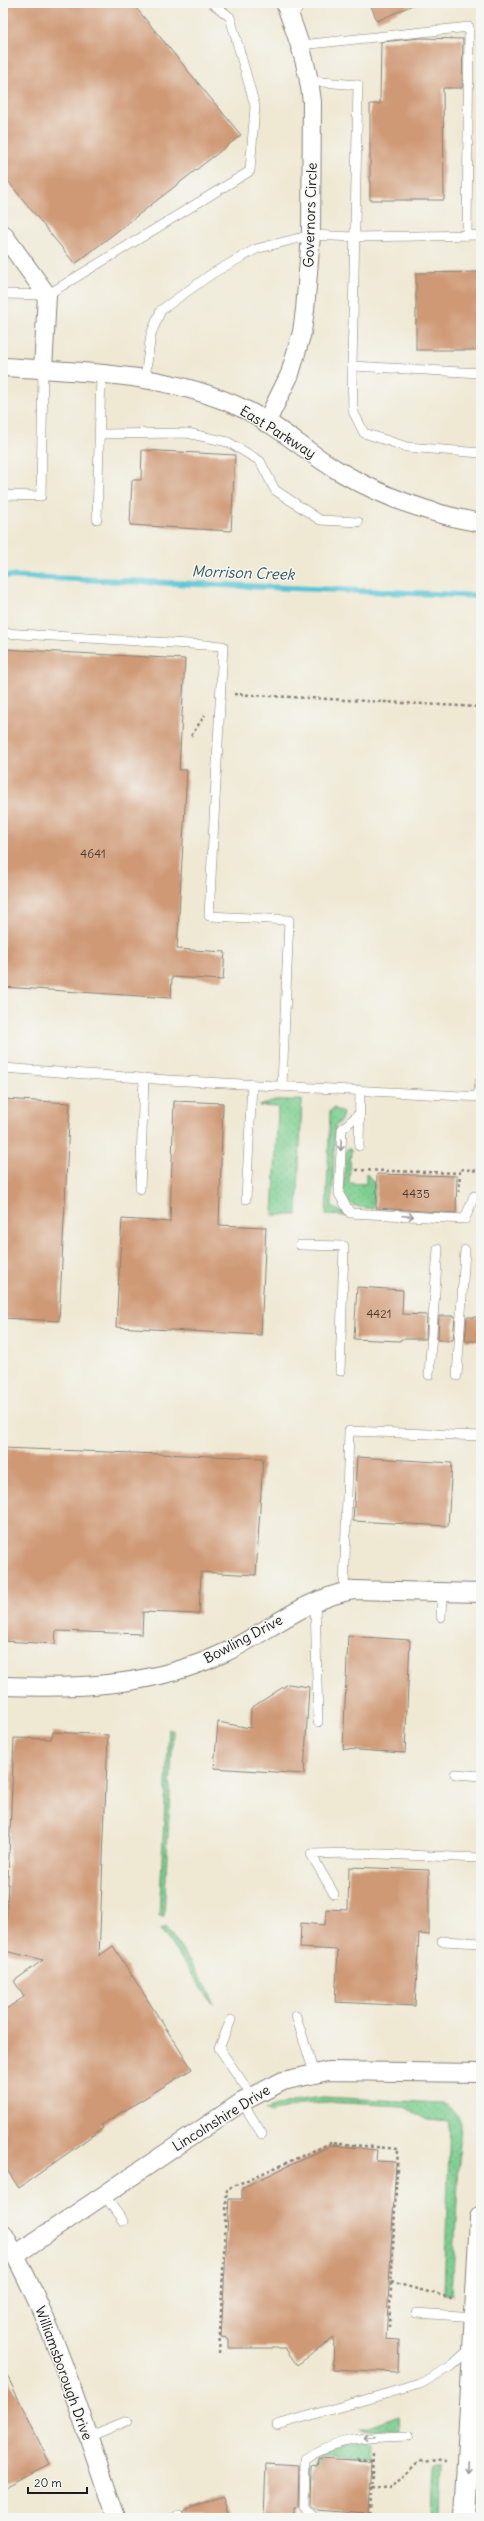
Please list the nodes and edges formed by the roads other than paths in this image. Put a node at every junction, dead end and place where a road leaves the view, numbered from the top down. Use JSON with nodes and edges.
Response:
{"nodes":[{"id":1,"x":212,"y":3,"type":"edge"},
{"id":2,"x":302,"y":3,"type":"edge"},
{"id":3,"x":288,"y":10,"type":"edge"},
{"id":4,"x":301,"y":45,"type":"junction"},
{"id":5,"x":310,"y":80,"type":"junction"},
{"id":6,"x":3,"y":234,"type":"edge"},
{"id":7,"x":311,"y":235,"type":"junction"},
{"id":8,"x":481,"y":235,"type":"edge"},
{"id":9,"x":467,"y":236,"type":"junction"},
{"id":10,"x":355,"y":237,"type":"junction"},
{"id":11,"x":3,"y":294,"type":"edge"},
{"id":12,"x":47,"y":295,"type":"junction"},
{"id":13,"x":352,"y":366,"type":"junction"},
{"id":14,"x":3,"y":367,"type":"edge"},
{"id":15,"x":43,"y":370,"type":"junction"},
{"id":16,"x":481,"y":373,"type":"edge"},
{"id":17,"x":101,"y":374,"type":"junction"},
{"id":18,"x":145,"y":378,"type":"junction"},
{"id":19,"x":266,"y":423,"type":"junction"},
{"id":20,"x":100,"y":434,"type":"junction"},
{"id":21,"x":481,"y":453,"type":"edge"},
{"id":22,"x":3,"y":495,"type":"edge"},
{"id":23,"x":97,"y":519,"type":"dead end"},
{"id":24,"x":358,"y":522,"type":"dead end"},
{"id":25,"x":481,"y":523,"type":"edge"},
{"id":26,"x":3,"y":633,"type":"edge"},
{"id":27,"x":3,"y":1068,"type":"edge"},
{"id":28,"x":144,"y":1078,"type":"junction"},
{"id":29,"x":480,"y":1082,"type":"dead end"},
{"id":30,"x":252,"y":1084,"type":"junction"},
{"id":31,"x":282,"y":1086,"type":"junction"},
{"id":32,"x":360,"y":1091,"type":"junction"},
{"id":33,"x":480,"y":1096,"type":"edge"},
{"id":34,"x":359,"y":1114,"type":"junction"},
{"id":35,"x":359,"y":1146,"type":"dead end"},
{"id":36,"x":140,"y":1189,"type":"dead end"},
{"id":37,"x":474,"y":1196,"type":"dead end"},
{"id":38,"x":246,"y":1199,"type":"dead end"},
{"id":39,"x":300,"y":1245,"type":"dead end"},
{"id":40,"x":438,"y":1250,"type":"dead end"},
{"id":41,"x":465,"y":1250,"type":"dead end"},
{"id":42,"x":340,"y":1370,"type":"dead end"},
{"id":43,"x":429,"y":1375,"type":"dead end"},
{"id":44,"x":458,"y":1376,"type":"dead end"},
{"id":45,"x":481,"y":1436,"type":"edge"},
{"id":46,"x":344,"y":1592,"type":"junction"},
{"id":47,"x":442,"y":1592,"type":"junction"},
{"id":48,"x":481,"y":1593,"type":"edge"},
{"id":49,"x":315,"y":1600,"type":"junction"},
{"id":50,"x":441,"y":1617,"type":"dead end"},
{"id":51,"x":3,"y":1686,"type":"edge"},
{"id":52,"x":318,"y":1722,"type":"dead end"},
{"id":53,"x":455,"y":1774,"type":"dead end"},
{"id":54,"x":481,"y":1776,"type":"edge"},
{"id":55,"x":481,"y":1858,"type":"edge"},
{"id":56,"x":334,"y":1894,"type":"dead end"},
{"id":57,"x":442,"y":1941,"type":"dead end"},
{"id":58,"x":481,"y":1943,"type":"edge"},
{"id":59,"x":296,"y":2016,"type":"dead end"},
{"id":60,"x":232,"y":2020,"type":"dead end"},
{"id":61,"x":314,"y":2073,"type":"junction"},
{"id":62,"x":481,"y":2073,"type":"edge"},
{"id":63,"x":247,"y":2099,"type":"junction"},
{"id":64,"x":262,"y":2134,"type":"dead end"},
{"id":65,"x":104,"y":2195,"type":"junction"},
{"id":66,"x":481,"y":2218,"type":"edge"},
{"id":67,"x":123,"y":2221,"type":"dead end"},
{"id":68,"x":3,"y":2233,"type":"edge"},
{"id":69,"x":16,"y":2255,"type":"junction"},
{"id":70,"x":416,"y":2313,"type":"dead end"},
{"id":71,"x":476,"y":2317,"type":"junction"},
{"id":72,"x":474,"y":2344,"type":"junction"},
{"id":73,"x":127,"y":2421,"type":"dead end"},
{"id":74,"x":277,"y":2425,"type":"dead end"},
{"id":75,"x":409,"y":2436,"type":"dead end"},
{"id":76,"x":88,"y":2437,"type":"junction"},
{"id":77,"x":116,"y":2518,"type":"edge"},
{"id":78,"x":314,"y":2518,"type":"edge"},
{"id":79,"x":465,"y":2518,"type":"edge"}],
"edges":[{"from":1,"to":12,"type":"lane"},
{"from":2,"to":3,"type":"lane"},
{"from":3,"to":4,"type":"street","name":"Governors Circle"},
{"from":4,"to":5,"type":"street","name":"Governors Circle"},
{"from":4,"to":9,"type":"lane"},
{"from":5,"to":7,"type":"street","name":"Governors Circle"},
{"from":5,"to":10,"type":"lane"},
{"from":6,"to":12,"type":"street"},
{"from":7,"to":10,"type":"lane"},
{"from":7,"to":18,"type":"lane"},
{"from":7,"to":19,"type":"street","name":"Governors Circle"},
{"from":8,"to":9,"type":"lane"},
{"from":9,"to":10,"type":"lane"},
{"from":10,"to":13,"type":"lane"},
{"from":11,"to":12,"type":"lane"},
{"from":12,"to":15,"type":"street"},
{"from":13,"to":16,"type":"lane"},
{"from":13,"to":21,"type":"lane"},
{"from":14,"to":15,"type":"street","name":"East Parkway"},
{"from":15,"to":17,"type":"street","name":"East Parkway"},
{"from":15,"to":22,"type":"lane"},
{"from":17,"to":18,"type":"street","name":"East Parkway"},
{"from":17,"to":20,"type":"lane"},
{"from":18,"to":19,"type":"street","name":"East Parkway"},
{"from":19,"to":25,"type":"street","name":"East Parkway"},
{"from":20,"to":23,"type":"lane"},
{"from":20,"to":24,"type":"lane"},
{"from":26,"to":31,"type":"lane"},
{"from":27,"to":28,"type":"lane"},
{"from":28,"to":30,"type":"lane"},
{"from":28,"to":36,"type":"lane"},
{"from":29,"to":33,"type":"lane"},
{"from":30,"to":31,"type":"lane"},
{"from":30,"to":38,"type":"lane"},
{"from":31,"to":32,"type":"lane"},
{"from":32,"to":33,"type":"lane"},
{"from":32,"to":34,"type":"lane"},
{"from":34,"to":35,"type":"lane"},
{"from":34,"to":37,"type":"lane","one_way":true},
{"from":39,"to":42,"type":"lane"},
{"from":40,"to":43,"type":"lane"},
{"from":41,"to":44,"type":"lane"},
{"from":45,"to":46,"type":"lane"},
{"from":46,"to":47,"type":"street","name":"Bowling Drive"},
{"from":46,"to":49,"type":"street","name":"Bowling Drive"},
{"from":47,"to":48,"type":"street","name":"Bowling Drive"},
{"from":47,"to":50,"type":"lane"},
{"from":49,"to":51,"type":"street","name":"Bowling Drive"},
{"from":49,"to":52,"type":"lane"},
{"from":53,"to":54,"type":"lane"},
{"from":55,"to":56,"type":"lane"},
{"from":57,"to":58,"type":"lane"},
{"from":59,"to":61,"type":"lane"},
{"from":60,"to":63,"type":"lane"},
{"from":61,"to":62,"type":"street","name":"Lincolnshire Drive"},
{"from":61,"to":63,"type":"street","name":"Lincolnshire Drive"},
{"from":63,"to":64,"type":"lane"},
{"from":63,"to":65,"type":"street","name":"Lincolnshire Drive"},
{"from":65,"to":67,"type":"lane"},
{"from":65,"to":69,"type":"street","name":"Lincolnshire Drive"},
{"from":66,"to":71,"type":"main road"},
{"from":68,"to":69,"type":"street","name":"Williamsborough Drive"},
{"from":69,"to":76,"type":"street","name":"Williamsborough Drive"},
{"from":70,"to":71,"type":"lane"},
{"from":71,"to":72,"type":"main road"},
{"from":72,"to":74,"type":"lane"},
{"from":72,"to":79,"type":"main road","one_way":true},
{"from":73,"to":76,"type":"lane"},
{"from":75,"to":78,"type":"lane","one_way":true},
{"from":76,"to":77,"type":"street","name":"Williamsborough Drive"}]}
